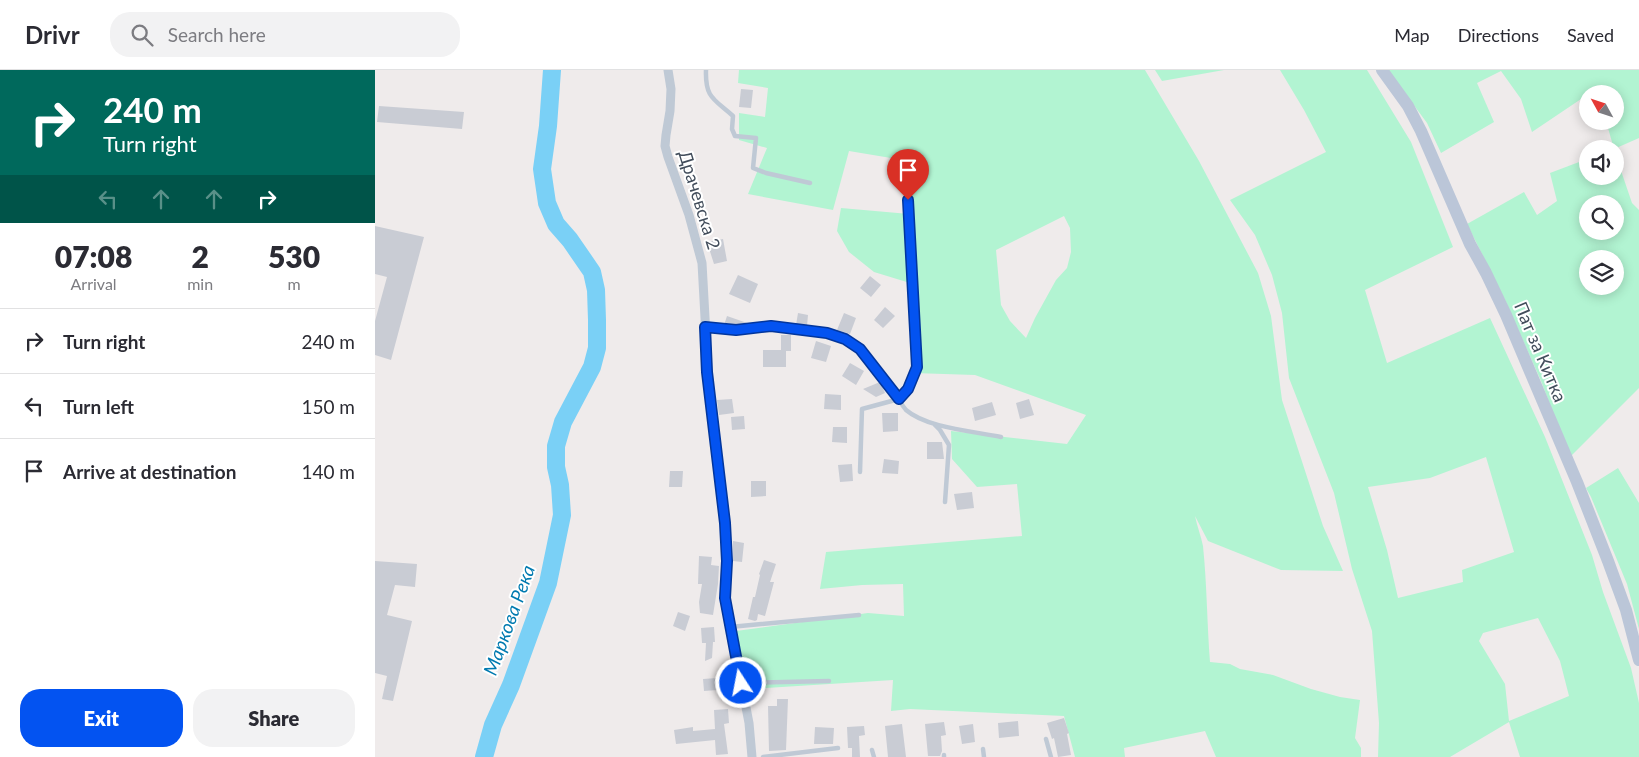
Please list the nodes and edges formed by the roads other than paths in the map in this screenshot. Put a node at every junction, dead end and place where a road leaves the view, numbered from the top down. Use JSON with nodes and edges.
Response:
{"nodes":[{"id":1,"x":669,"y":70,"type":"edge"},
{"id":2,"x":706,"y":70,"type":"edge"},
{"id":3,"x":1382,"y":70,"type":"edge"},
{"id":4,"x":906,"y":181,"type":"dead end"},
{"id":5,"x":810,"y":183,"type":"dead end"},
{"id":6,"x":705,"y":327,"type":"junction"},
{"id":7,"x":899,"y":399,"type":"junction"},
{"id":8,"x":934,"y":424,"type":"junction"},
{"id":9,"x":1001,"y":437,"type":"dead end"},
{"id":10,"x":859,"y":472,"type":"dead end"},
{"id":11,"x":945,"y":502,"type":"dead end"},
{"id":12,"x":859,"y":615,"type":"dead end"},
{"id":13,"x":730,"y":627,"type":"junction"},
{"id":14,"x":1639,"y":660,"type":"edge"},
{"id":15,"x":829,"y":681,"type":"dead end"},
{"id":16,"x":741,"y":683,"type":"junction"},
{"id":17,"x":1046,"y":739,"type":"dead end"},
{"id":18,"x":838,"y":748,"type":"dead end"},
{"id":19,"x":983,"y":749,"type":"dead end"},
{"id":20,"x":872,"y":750,"type":"dead end"},
{"id":21,"x":753,"y":757,"type":"edge"},
{"id":22,"x":763,"y":757,"type":"edge"},
{"id":23,"x":874,"y":757,"type":"edge"},
{"id":24,"x":983,"y":757,"type":"edge"},
{"id":25,"x":1051,"y":757,"type":"edge"}],
"edges":[{"from":1,"to":6,"type":"street","name":"Драчевска 2"},
{"from":2,"to":5,"type":"lane"},
{"from":3,"to":14,"type":"street","name":"Пат за Китка"},
{"from":4,"to":7,"type":"lane"},
{"from":6,"to":7,"type":"lane"},
{"from":6,"to":13,"type":"street","name":"Драчевска 2"},
{"from":7,"to":8,"type":"lane"},
{"from":7,"to":10,"type":"lane"},
{"from":8,"to":9,"type":"lane"},
{"from":8,"to":11,"type":"lane"},
{"from":12,"to":13,"type":"lane"},
{"from":13,"to":16,"type":"street","name":"Драчевска 2"},
{"from":15,"to":16,"type":"lane"},
{"from":16,"to":21,"type":"street","name":"Драчевска 2"},
{"from":17,"to":25,"type":"lane"},
{"from":18,"to":22,"type":"lane"},
{"from":19,"to":24,"type":"lane"},
{"from":20,"to":23,"type":"lane"}]}
